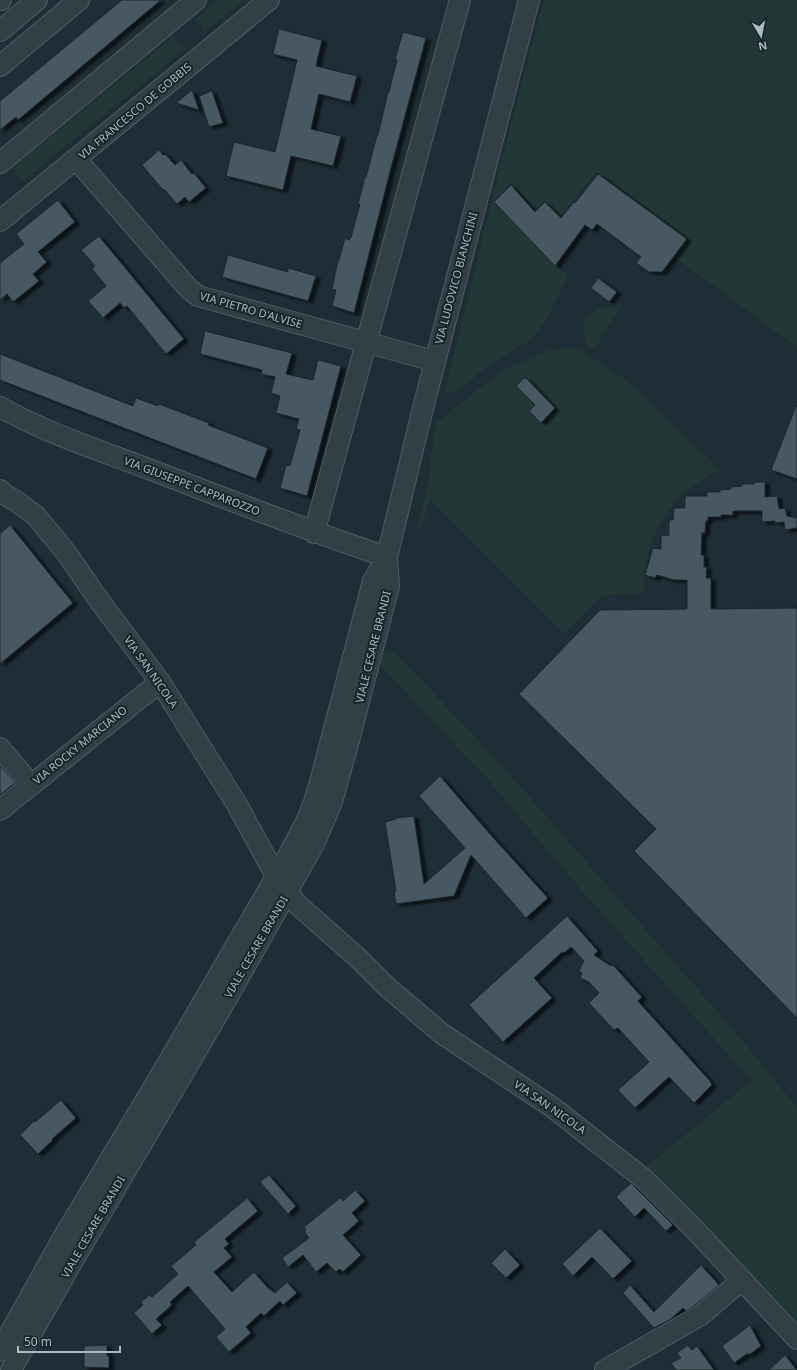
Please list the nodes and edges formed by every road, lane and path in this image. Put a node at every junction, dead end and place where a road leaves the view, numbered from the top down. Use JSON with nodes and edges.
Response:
{"nodes":[{"id":1,"x":37,"y":0,"type":"edge"},
{"id":2,"x":79,"y":0,"type":"edge"},
{"id":3,"x":196,"y":0,"type":"edge"},
{"id":4,"x":269,"y":0,"type":"edge"},
{"id":5,"x":460,"y":0,"type":"edge"},
{"id":6,"x":529,"y":0,"type":"edge"},
{"id":7,"x":0,"y":31,"type":"edge"},
{"id":8,"x":0,"y":66,"type":"edge"},
{"id":9,"x":76,"y":159,"type":"junction"},
{"id":10,"x":0,"y":163,"type":"edge"},
{"id":11,"x":0,"y":221,"type":"edge"},
{"id":12,"x":367,"y":342,"type":"junction"},
{"id":13,"x":434,"y":361,"type":"junction"},
{"id":14,"x":0,"y":407,"type":"edge"},
{"id":15,"x":1,"y":493,"type":"edge"},
{"id":16,"x":314,"y":533,"type":"junction"},
{"id":17,"x":387,"y":557,"type":"junction"},
{"id":18,"x":160,"y":682,"type":"junction"},
{"id":19,"x":0,"y":748,"type":"edge"},
{"id":20,"x":31,"y":785,"type":"junction"},
{"id":21,"x":0,"y":810,"type":"edge"},
{"id":22,"x":276,"y":876,"type":"junction"},
{"id":23,"x":287,"y":892,"type":"junction"},
{"id":24,"x":742,"y":1280,"type":"junction"},
{"id":25,"x":797,"y":1340,"type":"edge"},
{"id":26,"x":0,"y":1351,"type":"edge"},
{"id":27,"x":11,"y":1370,"type":"edge"},
{"id":28,"x":605,"y":1370,"type":"edge"}],
"edges":[{"from":1,"to":7,"type":"street"},
{"from":2,"to":8,"type":"street"},
{"from":3,"to":10,"type":"street"},
{"from":4,"to":9,"type":"street","name":"VIA FRANCESCO DE GOBBIS"},
{"from":5,"to":12,"type":"street"},
{"from":6,"to":13,"type":"street","name":"VIA LUDOVICO BIANCHINI"},
{"from":9,"to":11,"type":"street","name":"VIA FRANCESCO DE GOBBIS"},
{"from":9,"to":12,"type":"street","name":"VIA PIETRO D'ALVISE"},
{"from":12,"to":13,"type":"street","name":"VIA PIETRO D'ALVISE"},
{"from":12,"to":16,"type":"street"},
{"from":13,"to":17,"type":"street","name":"VIA LUDOVICO BIANCHINI"},
{"from":14,"to":16,"type":"street","name":"VIA GIUSEPPE CAPPAROZZO"},
{"from":15,"to":18,"type":"street","name":"VIA SAN NICOLA"},
{"from":16,"to":17,"type":"street","name":"VIA GIUSEPPE CAPPAROZZO"},
{"from":17,"to":22,"type":"street","name":"VIALE CESARE BRANDI"},
{"from":17,"to":23,"type":"street","name":"VIALE CESARE BRANDI"},
{"from":18,"to":20,"type":"street","name":"VIA ROCKY MARCIANO"},
{"from":18,"to":22,"type":"street","name":"VIA SAN NICOLA"},
{"from":19,"to":20,"type":"street"},
{"from":20,"to":21,"type":"street","name":"VIA ROCKY MARCIANO"},
{"from":22,"to":23,"type":"street","name":"VIA SAN NICOLA"},
{"from":22,"to":26,"type":"street","name":"VIALE CESARE BRANDI"},
{"from":23,"to":24,"type":"street","name":"VIA SAN NICOLA"},
{"from":23,"to":27,"type":"street","name":"VIALE CESARE BRANDI"},
{"from":24,"to":25,"type":"street","name":"VIA SAN NICOLA"},
{"from":24,"to":28,"type":"street"}]}
